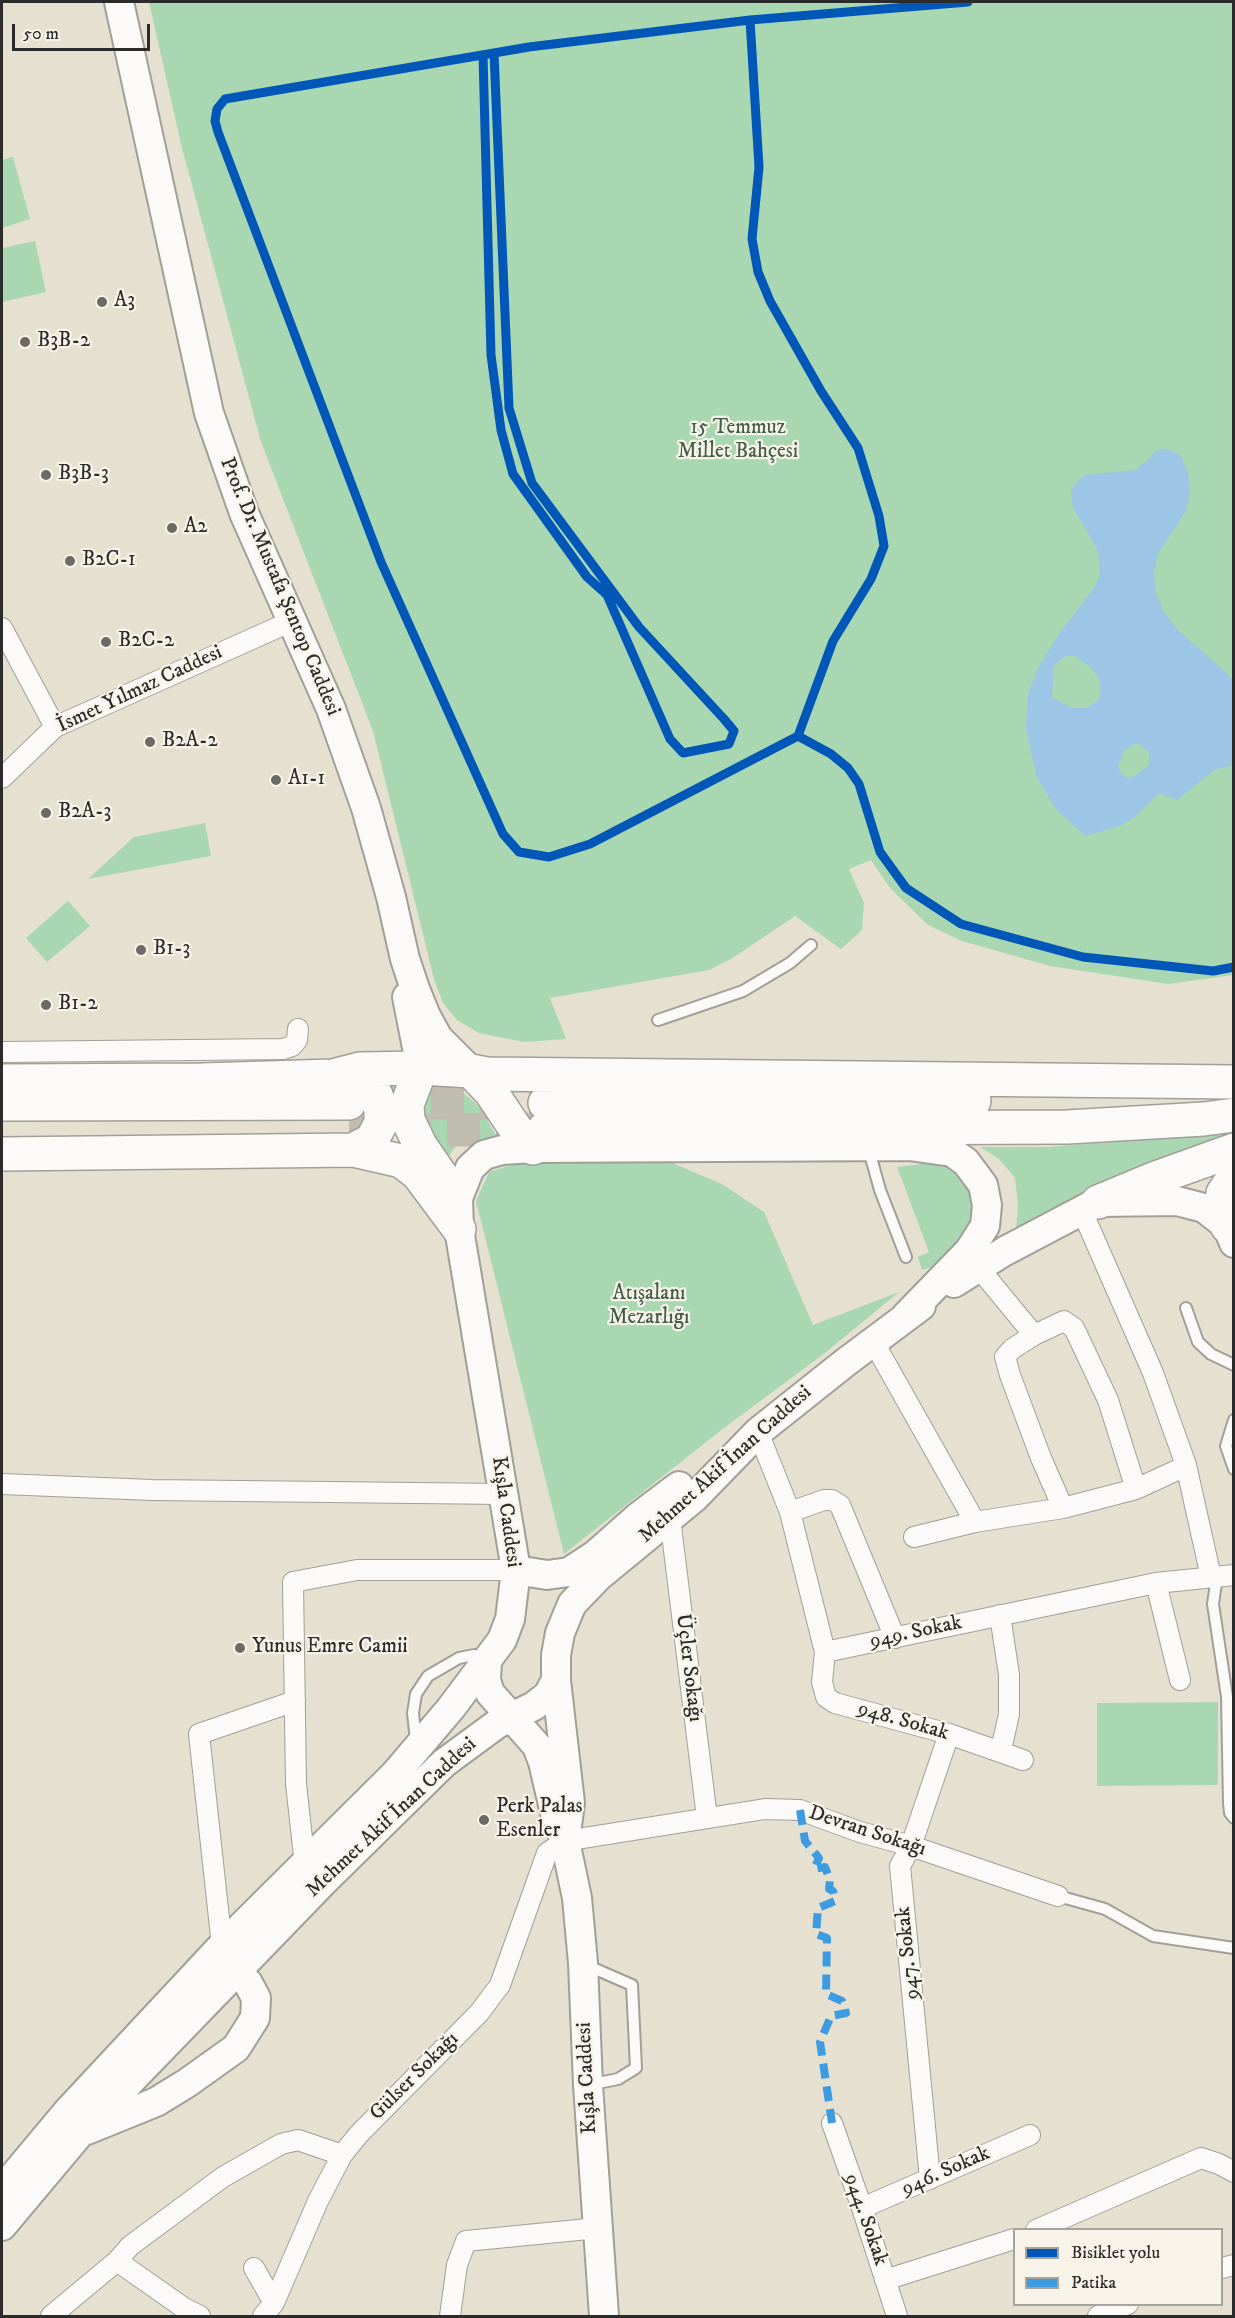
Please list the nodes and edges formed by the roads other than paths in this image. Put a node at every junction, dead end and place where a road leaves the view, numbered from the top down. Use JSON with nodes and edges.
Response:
{"nodes":[{"id":1,"x":119,"y":2,"type":"edge"},
{"id":2,"x":292,"y":621,"type":"junction"},
{"id":3,"x":2,"y":628,"type":"edge"},
{"id":4,"x":55,"y":727,"type":"junction"},
{"id":5,"x":2,"y":778,"type":"edge"},
{"id":6,"x":812,"y":945,"type":"dead end"},
{"id":7,"x":405,"y":959,"type":"junction"},
{"id":8,"x":409,"y":1015,"type":"junction"},
{"id":9,"x":658,"y":1020,"type":"dead end"},
{"id":10,"x":298,"y":1029,"type":"dead end"},
{"id":11,"x":2,"y":1052,"type":"edge"},
{"id":12,"x":421,"y":1068,"type":"junction"},
{"id":13,"x":471,"y":1071,"type":"junction"},
{"id":14,"x":2,"y":1081,"type":"edge"},
{"id":15,"x":1233,"y":1084,"type":"edge"},
{"id":16,"x":2,"y":1104,"type":"edge"},
{"id":17,"x":349,"y":1106,"type":"junction"},
{"id":18,"x":1233,"y":1115,"type":"edge"},
{"id":19,"x":541,"y":1127,"type":"junction"},
{"id":20,"x":2,"y":1133,"type":"edge"},
{"id":21,"x":868,"y":1148,"type":"junction"},
{"id":22,"x":1233,"y":1150,"type":"edge"},
{"id":23,"x":2,"y":1154,"type":"edge"},
{"id":24,"x":1233,"y":1177,"type":"edge"},
{"id":25,"x":1090,"y":1207,"type":"junction"},
{"id":26,"x":459,"y":1229,"type":"junction"},
{"id":27,"x":1231,"y":1231,"type":"edge"},
{"id":28,"x":906,"y":1257,"type":"dead end"},
{"id":29,"x":978,"y":1267,"type":"junction"},
{"id":30,"x":1186,"y":1308,"type":"dead end"},
{"id":31,"x":906,"y":1317,"type":"junction"},
{"id":32,"x":1034,"y":1335,"type":"junction"},
{"id":33,"x":873,"y":1341,"type":"junction"},
{"id":34,"x":1233,"y":1365,"type":"edge"},
{"id":35,"x":1233,"y":1420,"type":"edge"},
{"id":36,"x":758,"y":1432,"type":"junction"},
{"id":37,"x":1186,"y":1466,"type":"junction"},
{"id":38,"x":1233,"y":1469,"type":"edge"},
{"id":39,"x":2,"y":1484,"type":"edge"},
{"id":40,"x":1136,"y":1489,"type":"junction"},
{"id":41,"x":503,"y":1494,"type":"junction"},
{"id":42,"x":1063,"y":1508,"type":"junction"},
{"id":43,"x":790,"y":1512,"type":"junction"},
{"id":44,"x":670,"y":1518,"type":"junction"},
{"id":45,"x":975,"y":1522,"type":"junction"},
{"id":46,"x":914,"y":1537,"type":"dead end"},
{"id":47,"x":516,"y":1570,"type":"junction"},
{"id":48,"x":1220,"y":1576,"type":"edge"},
{"id":49,"x":1156,"y":1583,"type":"junction"},
{"id":50,"x":1000,"y":1615,"type":"junction"},
{"id":51,"x":895,"y":1638,"type":"junction"},
{"id":52,"x":825,"y":1652,"type":"junction"},
{"id":53,"x":487,"y":1662,"type":"junction"},
{"id":54,"x":556,"y":1680,"type":"junction"},
{"id":55,"x":1180,"y":1680,"type":"dead end"},
{"id":56,"x":295,"y":1701,"type":"junction"},
{"id":57,"x":510,"y":1716,"type":"junction"},
{"id":58,"x":949,"y":1734,"type":"junction"},
{"id":59,"x":420,"y":1744,"type":"junction"},
{"id":60,"x":998,"y":1750,"type":"junction"},
{"id":61,"x":1023,"y":1760,"type":"dead end"},
{"id":62,"x":707,"y":1818,"type":"junction"},
{"id":63,"x":1233,"y":1818,"type":"edge"},
{"id":64,"x":565,"y":1841,"type":"junction"},
{"id":65,"x":911,"y":1846,"type":"junction"},
{"id":66,"x":305,"y":1865,"type":"junction"},
{"id":67,"x":1058,"y":1896,"type":"joint"},
{"id":68,"x":1233,"y":1948,"type":"edge"},
{"id":69,"x":224,"y":1958,"type":"junction"},
{"id":70,"x":584,"y":1963,"type":"junction"},
{"id":71,"x":588,"y":2085,"type":"junction"},
{"id":72,"x":831,"y":2123,"type":"dead end"},
{"id":73,"x":80,"y":2133,"type":"junction"},
{"id":74,"x":1029,"y":2135,"type":"dead end"},
{"id":75,"x":342,"y":2155,"type":"junction"},
{"id":76,"x":1233,"y":2172,"type":"edge"},
{"id":77,"x":930,"y":2180,"type":"junction"},
{"id":78,"x":2,"y":2190,"type":"edge"},
{"id":79,"x":862,"y":2208,"type":"junction"},
{"id":80,"x":2,"y":2226,"type":"edge"},
{"id":81,"x":598,"y":2228,"type":"junction"},
{"id":82,"x":1038,"y":2228,"type":"edge"},
{"id":83,"x":1013,"y":2239,"type":"edge"},
{"id":84,"x":117,"y":2261,"type":"junction"},
{"id":85,"x":254,"y":2268,"type":"dead end"},
{"id":86,"x":885,"y":2280,"type":"junction"},
{"id":87,"x":1123,"y":2306,"type":"edge"},
{"id":88,"x":268,"y":2309,"type":"edge"},
{"id":89,"x":186,"y":2314,"type":"edge"},
{"id":90,"x":51,"y":2316,"type":"edge"},
{"id":91,"x":450,"y":2316,"type":"edge"},
{"id":92,"x":604,"y":2316,"type":"edge"},
{"id":93,"x":897,"y":2316,"type":"edge"},
{"id":94,"x":1098,"y":2316,"type":"edge"}],
"edges":[{"from":1,"to":2,"type":"main road","name":"Prof. Dr. Mustafa Şentop Caddesi"},
{"from":2,"to":4,"type":"street","name":"İsmet Yılmaz Caddesi"},
{"from":2,"to":7,"type":"main road","name":"Prof. Dr. Mustafa Şentop Caddesi"},
{"from":3,"to":4,"type":"street"},
{"from":4,"to":5,"type":"street","name":"İsmet Yılmaz Caddesi"},
{"from":6,"to":9,"type":"lane"},
{"from":7,"to":8,"type":"main road"},
{"from":7,"to":13,"type":"main road"},
{"from":8,"to":12,"type":"main road"},
{"from":8,"to":17,"type":"main road"},
{"from":10,"to":11,"type":"street"},
{"from":12,"to":13,"type":"highway"},
{"from":12,"to":17,"type":"highway"},
{"from":12,"to":26,"type":"highway"},
{"from":13,"to":15,"type":"highway"},
{"from":13,"to":19,"type":"highway"},
{"from":14,"to":17,"type":"highway"},
{"from":15,"to":19,"type":"highway"},
{"from":16,"to":17,"type":"highway"},
{"from":17,"to":20,"type":"highway"},
{"from":17,"to":23,"type":"highway"},
{"from":17,"to":26,"type":"highway"},
{"from":18,"to":19,"type":"highway"},
{"from":19,"to":21,"type":"main road","name":"Kışla Caddesi"},
{"from":19,"to":26,"type":"main road","name":"Kışla Caddesi"},
{"from":21,"to":28,"type":"lane"},
{"from":21,"to":31,"type":"main road","name":"Kışla Caddesi"},
{"from":22,"to":25,"type":"highway"},
{"from":24,"to":27,"type":"highway"},
{"from":25,"to":27,"type":"main road"},
{"from":25,"to":29,"type":"main road","name":"Mehmet Akif İnan Caddesi"},
{"from":25,"to":37,"type":"street"},
{"from":26,"to":41,"type":"main road","name":"Kışla Caddesi"},
{"from":29,"to":31,"type":"main road","name":"Mehmet Akif İnan Caddesi"},
{"from":29,"to":32,"type":"street"},
{"from":30,"to":34,"type":"lane"},
{"from":31,"to":33,"type":"main road","name":"Mehmet Akif İnan Caddesi"},
{"from":32,"to":40,"type":"street"},
{"from":32,"to":42,"type":"street"},
{"from":33,"to":36,"type":"main road","name":"Mehmet Akif İnan Caddesi"},
{"from":33,"to":45,"type":"street"},
{"from":35,"to":38,"type":"lane"},
{"from":36,"to":43,"type":"street"},
{"from":36,"to":44,"type":"main road","name":"Mehmet Akif İnan Caddesi"},
{"from":36,"to":47,"type":"main road"},
{"from":37,"to":40,"type":"street"},
{"from":37,"to":48,"type":"street"},
{"from":39,"to":41,"type":"street"},
{"from":40,"to":42,"type":"street"},
{"from":41,"to":47,"type":"main road","name":"Kışla Caddesi"},
{"from":42,"to":45,"type":"street"},
{"from":43,"to":51,"type":"street"},
{"from":43,"to":52,"type":"street"},
{"from":44,"to":54,"type":"main road","name":"Mehmet Akif İnan Caddesi"},
{"from":44,"to":62,"type":"street","name":"Üçler Sokağı"},
{"from":45,"to":46,"type":"street"},
{"from":47,"to":53,"type":"main road","name":"Kışla Caddesi"},
{"from":47,"to":56,"type":"street"},
{"from":48,"to":49,"type":"street","name":"949. Sokak"},
{"from":48,"to":63,"type":"lane"},
{"from":49,"to":50,"type":"street","name":"949. Sokak"},
{"from":49,"to":55,"type":"street"},
{"from":50,"to":51,"type":"street","name":"949. Sokak"},
{"from":50,"to":60,"type":"street"},
{"from":51,"to":52,"type":"street","name":"949. Sokak"},
{"from":52,"to":58,"type":"street","name":"948. Sokak"},
{"from":53,"to":57,"type":"main road","name":"Kışla Caddesi"},
{"from":53,"to":59,"type":"main road","name":"Mehmet Akif İnan Caddesi"},
{"from":53,"to":59,"type":"lane"},
{"from":54,"to":57,"type":"main road","name":"Mehmet Akif İnan Caddesi"},
{"from":54,"to":64,"type":"main road","name":"Kışla Caddesi"},
{"from":56,"to":66,"type":"street"},
{"from":56,"to":69,"type":"street"},
{"from":57,"to":64,"type":"main road","name":"Kışla Caddesi"},
{"from":57,"to":69,"type":"main road","name":"Mehmet Akif İnan Caddesi"},
{"from":58,"to":60,"type":"street","name":"948. Sokak"},
{"from":58,"to":65,"type":"street","name":"947. Sokak"},
{"from":59,"to":66,"type":"main road","name":"Mehmet Akif İnan Caddesi"},
{"from":60,"to":61,"type":"street","name":"948. Sokak"},
{"from":62,"to":64,"type":"street","name":"Devran Sokağı"},
{"from":62,"to":65,"type":"street","name":"Devran Sokağı"},
{"from":64,"to":70,"type":"main road","name":"Kışla Caddesi"},
{"from":64,"to":75,"type":"street","name":"Gülser Sokağı"},
{"from":65,"to":67,"type":"street","name":"Devran Sokağı"},
{"from":65,"to":77,"type":"street","name":"947. Sokak"},
{"from":66,"to":69,"type":"main road","name":"Mehmet Akif İnan Caddesi"},
{"from":67,"to":68,"type":"lane"},
{"from":69,"to":73,"type":"main road","name":"Mehmet Akif İnan Caddesi"},
{"from":69,"to":73,"type":"main road"},
{"from":69,"to":78,"type":"main road","name":"Mehmet Akif İnan Caddesi"},
{"from":70,"to":71,"type":"main road","name":"Kışla Caddesi"},
{"from":70,"to":71,"type":"lane"},
{"from":71,"to":81,"type":"main road","name":"Kışla Caddesi"},
{"from":72,"to":79,"type":"street","name":"944. Sokak"},
{"from":73,"to":80,"type":"main road","name":"Mehmet Akif İnan Caddesi"},
{"from":74,"to":77,"type":"street","name":"946. Sokak"},
{"from":75,"to":84,"type":"street"},
{"from":75,"to":88,"type":"street","name":"Gülser Sokağı"},
{"from":76,"to":82,"type":"street"},
{"from":77,"to":79,"type":"street","name":"946. Sokak"},
{"from":79,"to":86,"type":"street","name":"944. Sokak"},
{"from":81,"to":91,"type":"street"},
{"from":81,"to":92,"type":"main road","name":"Kışla Caddesi"},
{"from":83,"to":86,"type":"street"},
{"from":84,"to":89,"type":"street"},
{"from":84,"to":90,"type":"street"},
{"from":85,"to":88,"type":"street"},
{"from":86,"to":93,"type":"street","name":"944. Sokak"},
{"from":87,"to":94,"type":"street"}]}
